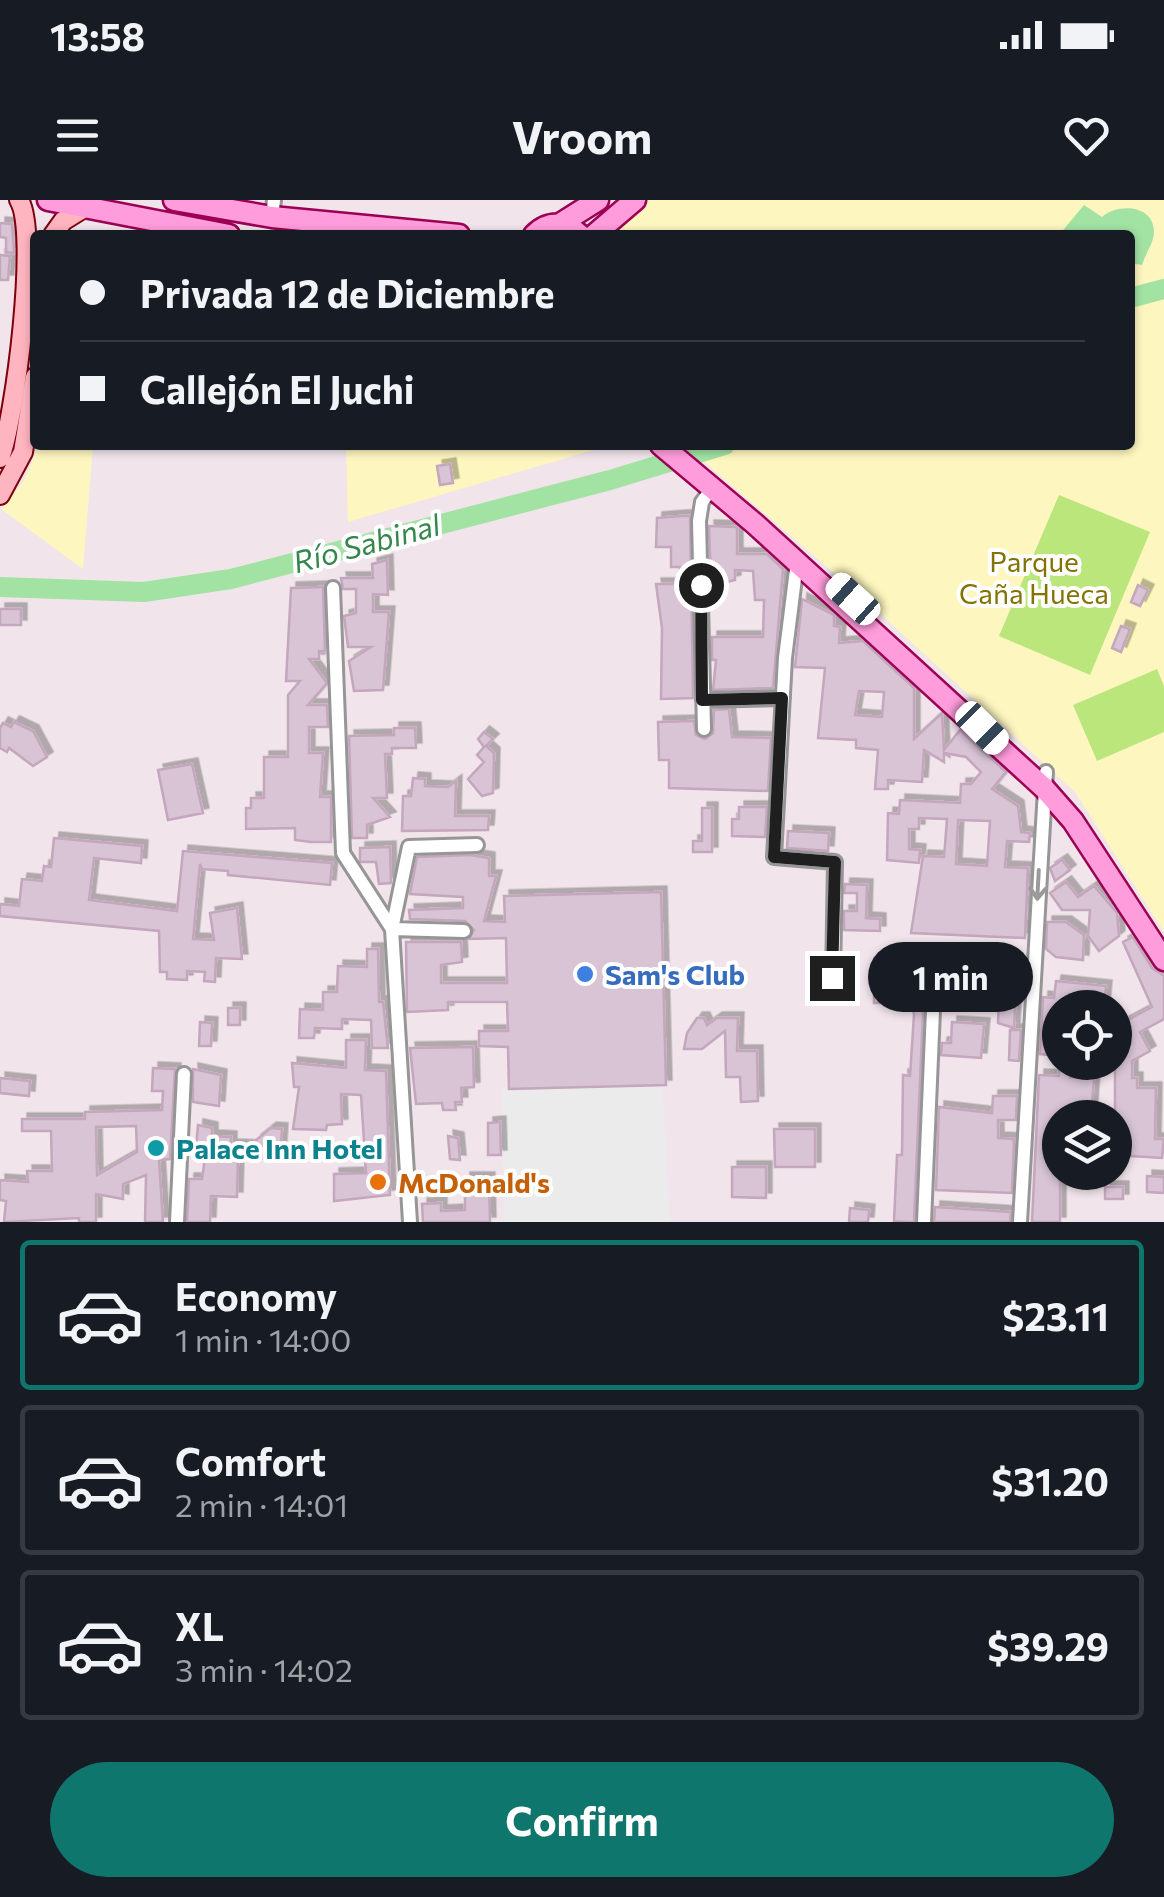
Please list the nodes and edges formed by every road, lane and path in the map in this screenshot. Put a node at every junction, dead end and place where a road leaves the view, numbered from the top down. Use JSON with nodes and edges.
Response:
{"nodes":[{"id":1,"x":19,"y":200,"type":"edge"},
{"id":2,"x":48,"y":200,"type":"edge"},
{"id":3,"x":174,"y":200,"type":"edge"},
{"id":4,"x":598,"y":200,"type":"edge"},
{"id":5,"x":635,"y":200,"type":"edge"},
{"id":6,"x":84,"y":208,"type":"junction"},
{"id":7,"x":273,"y":208,"type":"edge"},
{"id":8,"x":560,"y":224,"type":"junction"},
{"id":9,"x":57,"y":230,"type":"edge"},
{"id":10,"x":203,"y":230,"type":"edge"},
{"id":11,"x":425,"y":230,"type":"edge"},
{"id":12,"x":540,"y":230,"type":"edge"},
{"id":13,"x":571,"y":230,"type":"edge"},
{"id":14,"x":600,"y":230,"type":"edge"},
{"id":15,"x":27,"y":348,"type":"edge"},
{"id":16,"x":30,"y":411,"type":"edge"},
{"id":17,"x":675,"y":450,"type":"edge"},
{"id":18,"x":0,"y":458,"type":"edge"},
{"id":19,"x":696,"y":466,"type":"junction"},
{"id":20,"x":713,"y":487,"type":"junction"},
{"id":21,"x":0,"y":494,"type":"edge"},
{"id":22,"x":797,"y":562,"type":"junction"},
{"id":23,"x":334,"y":588,"type":"dead end"},
{"id":24,"x":782,"y":698,"type":"junction"},
{"id":25,"x":702,"y":700,"type":"junction"},
{"id":26,"x":704,"y":729,"type":"dead end"},
{"id":27,"x":1045,"y":780,"type":"junction"},
{"id":28,"x":477,"y":845,"type":"dead end"},
{"id":29,"x":392,"y":929,"type":"junction"},
{"id":30,"x":464,"y":931,"type":"dead end"},
{"id":31,"x":1164,"y":945,"type":"edge"},
{"id":32,"x":1164,"y":960,"type":"edge"},
{"id":33,"x":832,"y":978,"type":"dead end"},
{"id":34,"x":934,"y":987,"type":"dead end"},
{"id":35,"x":184,"y":1074,"type":"dead end"},
{"id":36,"x":177,"y":1222,"type":"edge"},
{"id":37,"x":410,"y":1222,"type":"edge"},
{"id":38,"x":924,"y":1222,"type":"edge"},
{"id":39,"x":1020,"y":1222,"type":"edge"}],
"edges":[{"from":1,"to":15,"type":"street"},
{"from":2,"to":6,"type":"main road"},
{"from":3,"to":7,"type":"main road"},
{"from":4,"to":8,"type":"main road"},
{"from":5,"to":14,"type":"main road"},
{"from":6,"to":9,"type":"street"},
{"from":6,"to":10,"type":"main road"},
{"from":7,"to":11,"type":"main road"},
{"from":8,"to":12,"type":"main road"},
{"from":8,"to":13,"type":"main road"},
{"from":15,"to":18,"type":"street"},
{"from":16,"to":21,"type":"street"},
{"from":17,"to":19,"type":"main road"},
{"from":19,"to":20,"type":"main road"},
{"from":19,"to":27,"type":"main road"},
{"from":20,"to":22,"type":"main road"},
{"from":20,"to":25,"type":"street"},
{"from":22,"to":24,"type":"street"},
{"from":22,"to":27,"type":"main road"},
{"from":23,"to":29,"type":"street"},
{"from":24,"to":25,"type":"street"},
{"from":24,"to":33,"type":"street"},
{"from":25,"to":26,"type":"street"},
{"from":27,"to":31,"type":"main road"},
{"from":27,"to":32,"type":"main road"},
{"from":27,"to":39,"type":"street","one_way":true},
{"from":28,"to":29,"type":"street"},
{"from":29,"to":30,"type":"street"},
{"from":29,"to":37,"type":"street"},
{"from":34,"to":38,"type":"street"},
{"from":35,"to":36,"type":"street"}]}
